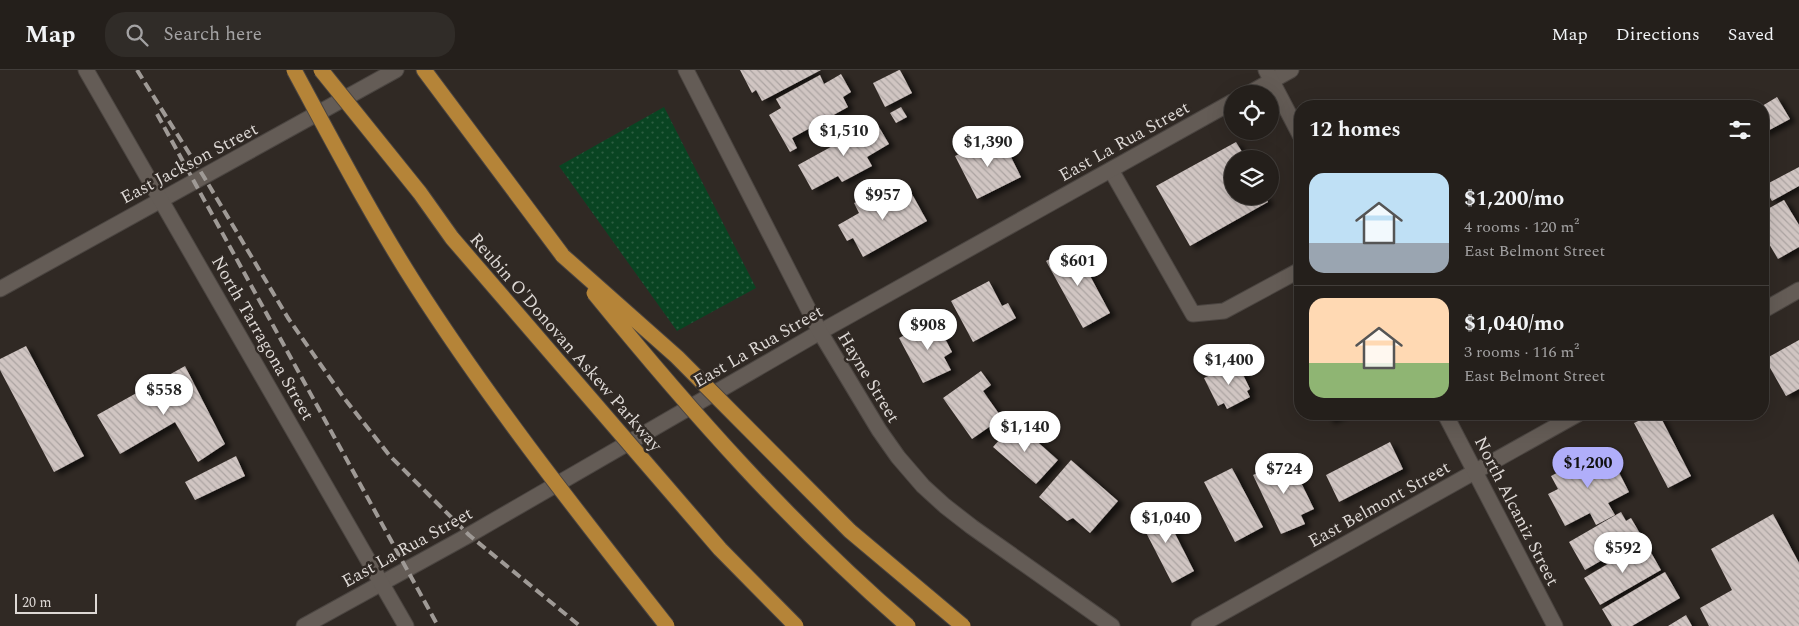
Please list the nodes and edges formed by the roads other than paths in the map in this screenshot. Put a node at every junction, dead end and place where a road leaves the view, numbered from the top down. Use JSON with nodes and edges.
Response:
{"nodes":[{"id":1,"x":86,"y":70,"type":"edge"},
{"id":2,"x":294,"y":70,"type":"edge"},
{"id":3,"x":322,"y":70,"type":"edge"},
{"id":4,"x":396,"y":70,"type":"edge"},
{"id":5,"x":424,"y":70,"type":"edge"},
{"id":6,"x":686,"y":70,"type":"edge"},
{"id":7,"x":1291,"y":70,"type":"edge"},
{"id":8,"x":1269,"y":75,"type":"edge"},
{"id":9,"x":1258,"y":85,"type":"edge"},
{"id":10,"x":1224,"y":106,"type":"edge"},
{"id":11,"x":1294,"y":123,"type":"edge"},
{"id":12,"x":1111,"y":170,"type":"junction"},
{"id":13,"x":161,"y":199,"type":"junction"},
{"id":14,"x":563,"y":256,"type":"junction"},
{"id":15,"x":1294,"y":273,"type":"edge"},
{"id":16,"x":0,"y":289,"type":"edge"},
{"id":17,"x":1799,"y":290,"type":"edge"},
{"id":18,"x":1769,"y":306,"type":"edge"},
{"id":19,"x":820,"y":332,"type":"junction"},
{"id":20,"x":1449,"y":420,"type":"edge"},
{"id":21,"x":1567,"y":420,"type":"edge"},
{"id":22,"x":1475,"y":471,"type":"junction"},
{"id":23,"x":382,"y":582,"type":"junction"},
{"id":24,"x":304,"y":626,"type":"edge"},
{"id":25,"x":406,"y":626,"type":"edge"},
{"id":26,"x":667,"y":626,"type":"edge"},
{"id":27,"x":796,"y":626,"type":"edge"},
{"id":28,"x":908,"y":626,"type":"edge"},
{"id":29,"x":963,"y":626,"type":"edge"},
{"id":30,"x":1112,"y":626,"type":"edge"},
{"id":31,"x":1199,"y":626,"type":"edge"},
{"id":32,"x":1555,"y":626,"type":"edge"}],
"edges":[{"from":1,"to":13,"type":"street","name":"North Tarragona Street"},
{"from":2,"to":26,"type":"highway","bridge":true},
{"from":3,"to":27,"type":"highway","name":"Reubin O'Donovan Askew Parkway","bridge":true},
{"from":4,"to":13,"type":"street","name":"East Jackson Street"},
{"from":5,"to":14,"type":"highway"},
{"from":6,"to":19,"type":"street","name":"Hayne Street"},
{"from":7,"to":8,"type":"street"},
{"from":8,"to":9,"type":"street"},
{"from":8,"to":11,"type":"street"},
{"from":10,"to":12,"type":"street","name":"East La Rua Street"},
{"from":12,"to":15,"type":"street"},
{"from":12,"to":19,"type":"street","name":"East La Rua Street"},
{"from":13,"to":16,"type":"street","name":"East Jackson Street"},
{"from":13,"to":23,"type":"street","name":"North Tarragona Street"},
{"from":14,"to":28,"type":"highway","bridge":true},
{"from":14,"to":29,"type":"highway","bridge":true},
{"from":17,"to":18,"type":"street"},
{"from":19,"to":23,"type":"street","name":"East La Rua Street"},
{"from":19,"to":30,"type":"street","name":"Hayne Street"},
{"from":20,"to":22,"type":"street","name":"North Alcaniz Street"},
{"from":21,"to":22,"type":"street","name":"East Belmont Street"},
{"from":22,"to":31,"type":"street","name":"East Belmont Street"},
{"from":22,"to":32,"type":"street","name":"North Alcaniz Street"},
{"from":23,"to":24,"type":"street","name":"East La Rua Street"},
{"from":23,"to":25,"type":"street","name":"North Tarragona Street"}]}
